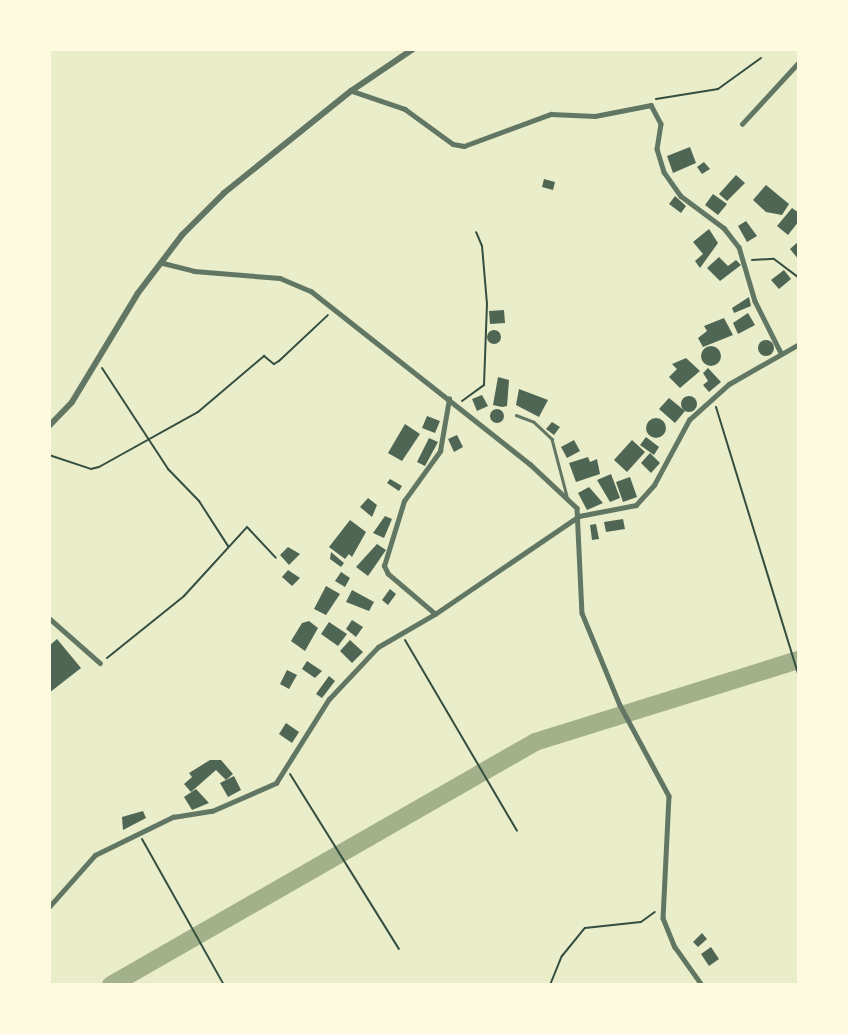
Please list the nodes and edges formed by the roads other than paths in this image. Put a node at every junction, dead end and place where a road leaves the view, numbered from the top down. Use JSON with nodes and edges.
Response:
{"nodes":[{"id":1,"x":414,"y":49,"type":"edge"},
{"id":2,"x":799,"y":62,"type":"edge"},
{"id":3,"x":351,"y":91,"type":"junction"},
{"id":4,"x":742,"y":124,"type":"dead end"},
{"id":5,"x":163,"y":263,"type":"junction"},
{"id":6,"x":799,"y":344,"type":"edge"},
{"id":7,"x":781,"y":353,"type":"junction"},
{"id":8,"x":449,"y":399,"type":"junction"},
{"id":9,"x":516,"y":415,"type":"dead end"},
{"id":10,"x":49,"y":426,"type":"edge"},
{"id":11,"x":567,"y":496,"type":"junction"},
{"id":12,"x":579,"y":516,"type":"junction"},
{"id":13,"x":435,"y":614,"type":"junction"},
{"id":14,"x":49,"y":618,"type":"edge"},
{"id":15,"x":100,"y":663,"type":"road end"},
{"id":16,"x":49,"y":907,"type":"edge"},
{"id":17,"x":702,"y":985,"type":"edge"}],
"edges":[{"from":1,"to":3,"type":"street"},
{"from":2,"to":4,"type":"street"},
{"from":3,"to":5,"type":"street"},
{"from":3,"to":7,"type":"street"},
{"from":5,"to":8,"type":"street"},
{"from":5,"to":10,"type":"street"},
{"from":6,"to":7,"type":"street"},
{"from":7,"to":12,"type":"street"},
{"from":8,"to":11,"type":"street"},
{"from":8,"to":13,"type":"street"},
{"from":9,"to":11,"type":"lane"},
{"from":11,"to":12,"type":"street"},
{"from":12,"to":13,"type":"street"},
{"from":12,"to":17,"type":"street"},
{"from":13,"to":16,"type":"street"},
{"from":14,"to":15,"type":"street"}]}
